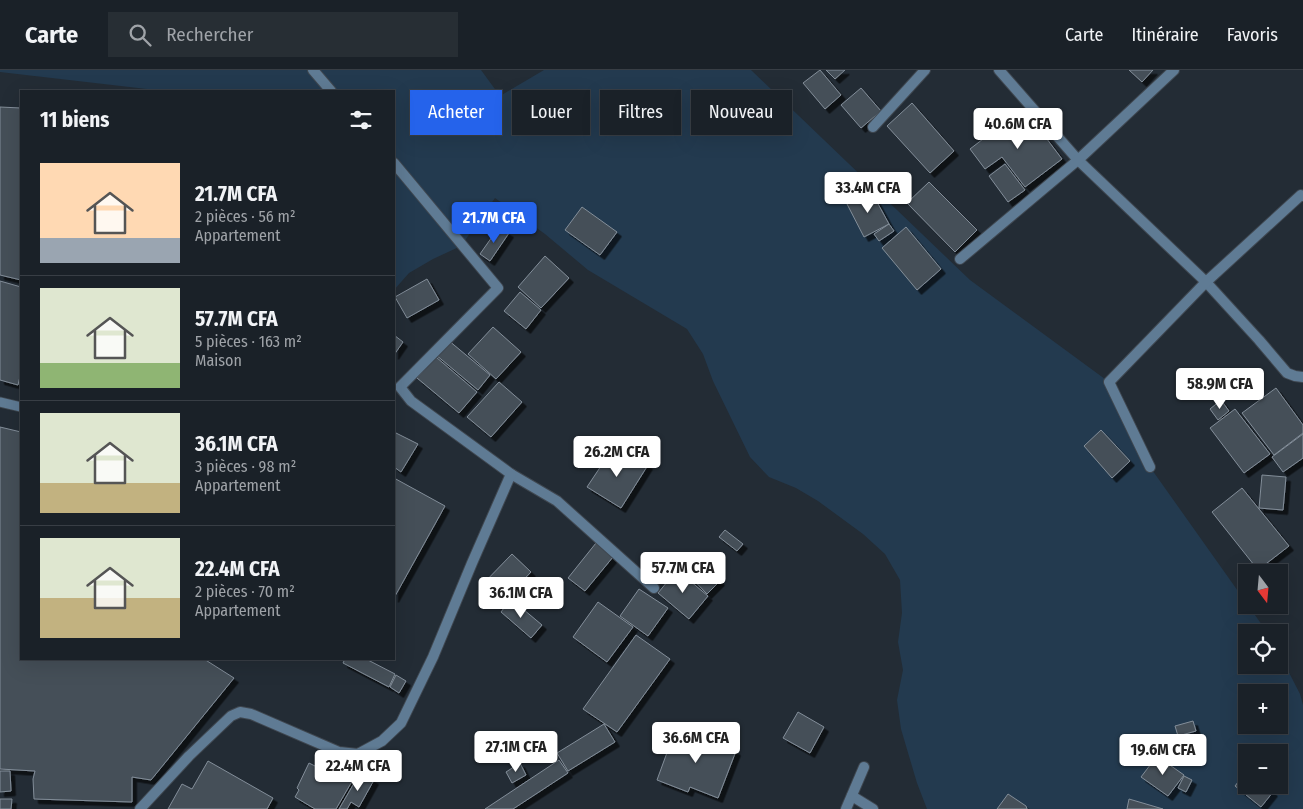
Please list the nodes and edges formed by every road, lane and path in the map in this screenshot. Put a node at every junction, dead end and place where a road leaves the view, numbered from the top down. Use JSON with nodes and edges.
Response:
{"nodes":[{"id":1,"x":313,"y":70,"type":"edge"},
{"id":2,"x":925,"y":70,"type":"edge"},
{"id":3,"x":999,"y":70,"type":"edge"},
{"id":4,"x":1174,"y":70,"type":"edge"},
{"id":5,"x":330,"y":90,"type":"edge"},
{"id":6,"x":873,"y":127,"type":"dead end"},
{"id":7,"x":1078,"y":160,"type":"junction"},
{"id":8,"x":395,"y":164,"type":"edge"},
{"id":9,"x":1303,"y":196,"type":"edge"},
{"id":10,"x":960,"y":259,"type":"dead end"},
{"id":11,"x":1206,"y":282,"type":"junction"},
{"id":12,"x":1303,"y":377,"type":"edge"},
{"id":13,"x":0,"y":402,"type":"edge"},
{"id":14,"x":20,"y":407,"type":"edge"},
{"id":15,"x":1150,"y":467,"type":"dead end"},
{"id":16,"x":511,"y":474,"type":"junction"},
{"id":17,"x":654,"y":588,"type":"dead end"},
{"id":18,"x":864,"y":767,"type":"dead end"},
{"id":19,"x":852,"y":796,"type":"junction"},
{"id":20,"x":140,"y":809,"type":"edge"},
{"id":21,"x":846,"y":809,"type":"edge"},
{"id":22,"x":874,"y":809,"type":"edge"}],
"edges":[{"from":1,"to":5,"type":"street"},
{"from":2,"to":6,"type":"street"},
{"from":3,"to":7,"type":"street"},
{"from":4,"to":7,"type":"street"},
{"from":7,"to":10,"type":"street"},
{"from":7,"to":11,"type":"street"},
{"from":8,"to":16,"type":"street"},
{"from":9,"to":11,"type":"street"},
{"from":11,"to":12,"type":"street"},
{"from":11,"to":15,"type":"street"},
{"from":13,"to":14,"type":"lane"},
{"from":16,"to":17,"type":"street"},
{"from":16,"to":20,"type":"street"},
{"from":18,"to":19,"type":"street"},
{"from":19,"to":21,"type":"street"},
{"from":19,"to":22,"type":"street"}]}
